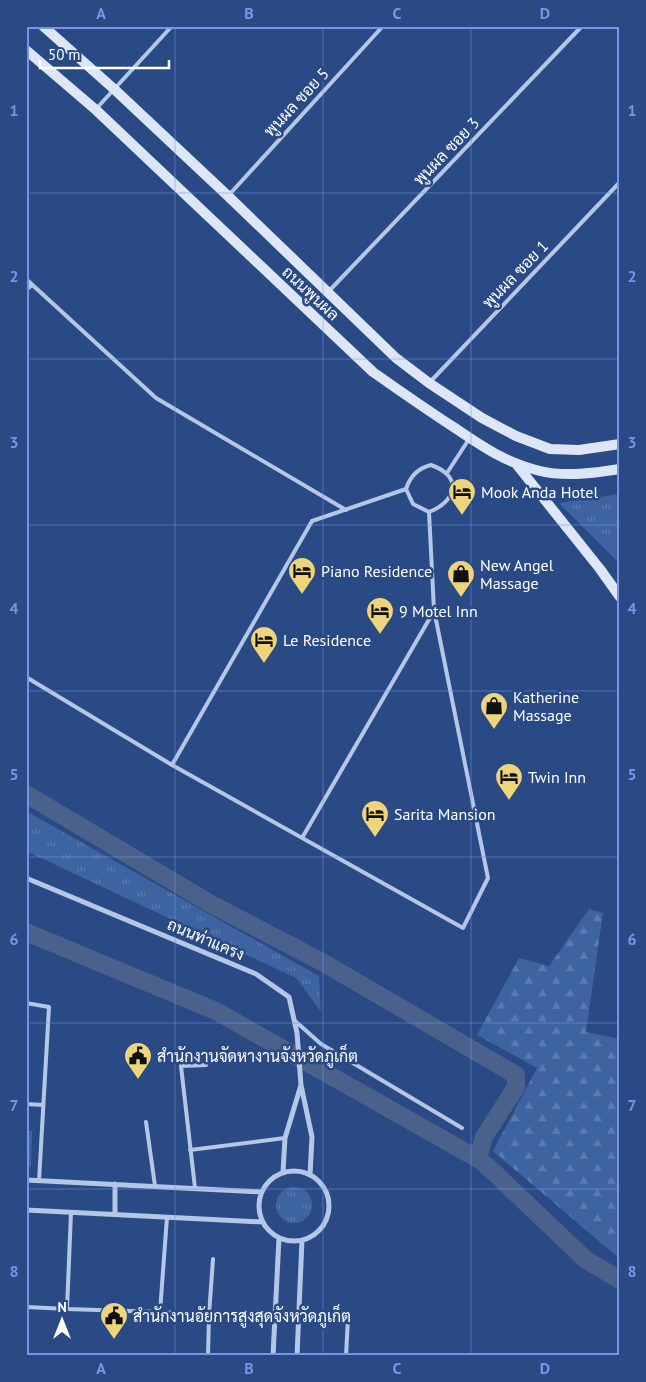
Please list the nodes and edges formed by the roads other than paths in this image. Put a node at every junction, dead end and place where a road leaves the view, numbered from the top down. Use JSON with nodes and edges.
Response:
{"nodes":[{"id":1,"x":42,"y":26,"type":"edge"},
{"id":2,"x":172,"y":26,"type":"edge"},
{"id":3,"x":383,"y":26,"type":"edge"},
{"id":4,"x":582,"y":26,"type":"edge"},
{"id":5,"x":26,"y":50,"type":"edge"},
{"id":6,"x":114,"y":89,"type":"junction"},
{"id":7,"x":96,"y":110,"type":"junction"},
{"id":8,"x":620,"y":182,"type":"edge"},
{"id":9,"x":228,"y":196,"type":"junction"},
{"id":10,"x":26,"y":280,"type":"edge"},
{"id":11,"x":32,"y":285,"type":"junction"},
{"id":12,"x":26,"y":290,"type":"edge"},
{"id":13,"x":328,"y":292,"type":"junction"},
{"id":14,"x":429,"y":383,"type":"junction"},
{"id":15,"x":470,"y":438,"type":"junction"},
{"id":16,"x":620,"y":444,"type":"edge"},
{"id":17,"x":517,"y":465,"type":"junction"},
{"id":18,"x":620,"y":469,"type":"edge"},
{"id":19,"x":447,"y":473,"type":"junction"},
{"id":20,"x":406,"y":489,"type":"junction"},
{"id":21,"x":346,"y":510,"type":"junction"},
{"id":22,"x":429,"y":512,"type":"junction"},
{"id":23,"x":620,"y":597,"type":"edge"},
{"id":24,"x":434,"y":610,"type":"junction"},
{"id":25,"x":26,"y":677,"type":"edge"},
{"id":26,"x":172,"y":765,"type":"junction"},
{"id":27,"x":302,"y":838,"type":"junction"},
{"id":28,"x":26,"y":878,"type":"edge"},
{"id":29,"x":26,"y":1003,"type":"edge"},
{"id":30,"x":294,"y":1020,"type":"junction"},
{"id":31,"x":206,"y":1064,"type":"dead end"},
{"id":32,"x":301,"y":1085,"type":"junction"},
{"id":33,"x":26,"y":1104,"type":"edge"},
{"id":34,"x":43,"y":1105,"type":"junction"},
{"id":35,"x":146,"y":1122,"type":"dead end"},
{"id":36,"x":462,"y":1128,"type":"dead end"},
{"id":37,"x":285,"y":1138,"type":"junction"},
{"id":38,"x":190,"y":1150,"type":"junction"},
{"id":39,"x":283,"y":1172,"type":"junction"},
{"id":40,"x":310,"y":1175,"type":"junction"},
{"id":41,"x":26,"y":1180,"type":"edge"},
{"id":42,"x":39,"y":1181,"type":"junction"},
{"id":43,"x":115,"y":1184,"type":"junction"},
{"id":44,"x":155,"y":1186,"type":"junction"},
{"id":45,"x":195,"y":1188,"type":"junction"},
{"id":46,"x":262,"y":1192,"type":"junction"},
{"id":47,"x":26,"y":1210,"type":"edge"},
{"id":48,"x":72,"y":1212,"type":"junction"},
{"id":49,"x":115,"y":1214,"type":"junction"},
{"id":50,"x":167,"y":1217,"type":"junction"},
{"id":51,"x":263,"y":1222,"type":"junction"},
{"id":52,"x":279,"y":1238,"type":"junction"},
{"id":53,"x":302,"y":1240,"type":"junction"},
{"id":54,"x":212,"y":1259,"type":"dead end"},
{"id":55,"x":26,"y":1307,"type":"edge"},
{"id":56,"x":67,"y":1309,"type":"junction"},
{"id":57,"x":160,"y":1312,"type":"junction"},
{"id":58,"x":209,"y":1315,"type":"junction"},
{"id":59,"x":348,"y":1318,"type":"dead end"},
{"id":60,"x":208,"y":1356,"type":"edge"},
{"id":61,"x":273,"y":1356,"type":"edge"},
{"id":62,"x":297,"y":1356,"type":"edge"},
{"id":63,"x":346,"y":1356,"type":"edge"}],
"edges":[{"from":1,"to":6,"type":"main road","name":"ถนนพูนผล"},
{"from":2,"to":6,"type":"lane"},
{"from":3,"to":9,"type":"lane","name":"พูนผล ซอย 5"},
{"from":4,"to":13,"type":"lane","name":"พูนผล ซอย 3"},
{"from":5,"to":7,"type":"main road","name":"ถนนพูนผล"},
{"from":6,"to":7,"type":"lane"},
{"from":6,"to":9,"type":"main road","name":"ถนนพูนผล"},
{"from":7,"to":15,"type":"main road","name":"ถนนพูนผล"},
{"from":8,"to":14,"type":"lane","name":"พูนผล ซอย 1"},
{"from":9,"to":13,"type":"main road","name":"ถนนพูนผล"},
{"from":10,"to":11,"type":"lane"},
{"from":11,"to":12,"type":"lane"},
{"from":11,"to":21,"type":"lane"},
{"from":13,"to":14,"type":"main road","name":"ถนนพูนผล"},
{"from":14,"to":16,"type":"main road","name":"ถนนพูนผล"},
{"from":15,"to":17,"type":"main road","name":"ถนนพูนผล"},
{"from":15,"to":19,"type":"lane"},
{"from":17,"to":18,"type":"main road","name":"ถนนพูนผล"},
{"from":17,"to":23,"type":"main road"},
{"from":19,"to":20,"type":"lane"},
{"from":19,"to":22,"type":"lane"},
{"from":20,"to":21,"type":"lane"},
{"from":20,"to":22,"type":"lane"},
{"from":21,"to":26,"type":"lane"},
{"from":22,"to":24,"type":"lane"},
{"from":24,"to":27,"type":"lane"},
{"from":24,"to":27,"type":"lane"},
{"from":25,"to":26,"type":"lane"},
{"from":26,"to":27,"type":"lane"},
{"from":28,"to":30,"type":"street","name":"ถนนท่าแครง"},
{"from":29,"to":34,"type":"lane"},
{"from":30,"to":32,"type":"street","name":"ถนนท่าแครง"},
{"from":30,"to":36,"type":"lane"},
{"from":31,"to":38,"type":"lane"},
{"from":32,"to":37,"type":"street","name":"ถนนท่าแครง"},
{"from":32,"to":40,"type":"street","name":"ถนนท่าแครง"},
{"from":33,"to":34,"type":"lane"},
{"from":34,"to":42,"type":"lane"},
{"from":35,"to":44,"type":"lane"},
{"from":37,"to":38,"type":"lane"},
{"from":37,"to":39,"type":"street","name":"ถนนท่าแครง"},
{"from":38,"to":45,"type":"lane"},
{"from":39,"to":40,"type":"street"},
{"from":39,"to":46,"type":"street"},
{"from":40,"to":53,"type":"street"},
{"from":41,"to":42,"type":"street"},
{"from":42,"to":43,"type":"street"},
{"from":43,"to":44,"type":"street"},
{"from":43,"to":49,"type":"street"},
{"from":44,"to":45,"type":"street"},
{"from":45,"to":46,"type":"street"},
{"from":46,"to":51,"type":"street"},
{"from":47,"to":48,"type":"street"},
{"from":48,"to":49,"type":"street"},
{"from":48,"to":56,"type":"lane"},
{"from":49,"to":50,"type":"street"},
{"from":50,"to":51,"type":"street"},
{"from":50,"to":57,"type":"lane"},
{"from":51,"to":52,"type":"street"},
{"from":52,"to":53,"type":"street"},
{"from":52,"to":61,"type":"street"},
{"from":53,"to":62,"type":"street"},
{"from":54,"to":58,"type":"lane"},
{"from":55,"to":56,"type":"lane"},
{"from":56,"to":57,"type":"lane"},
{"from":57,"to":58,"type":"lane"},
{"from":58,"to":60,"type":"lane"},
{"from":59,"to":63,"type":"lane"}]}
